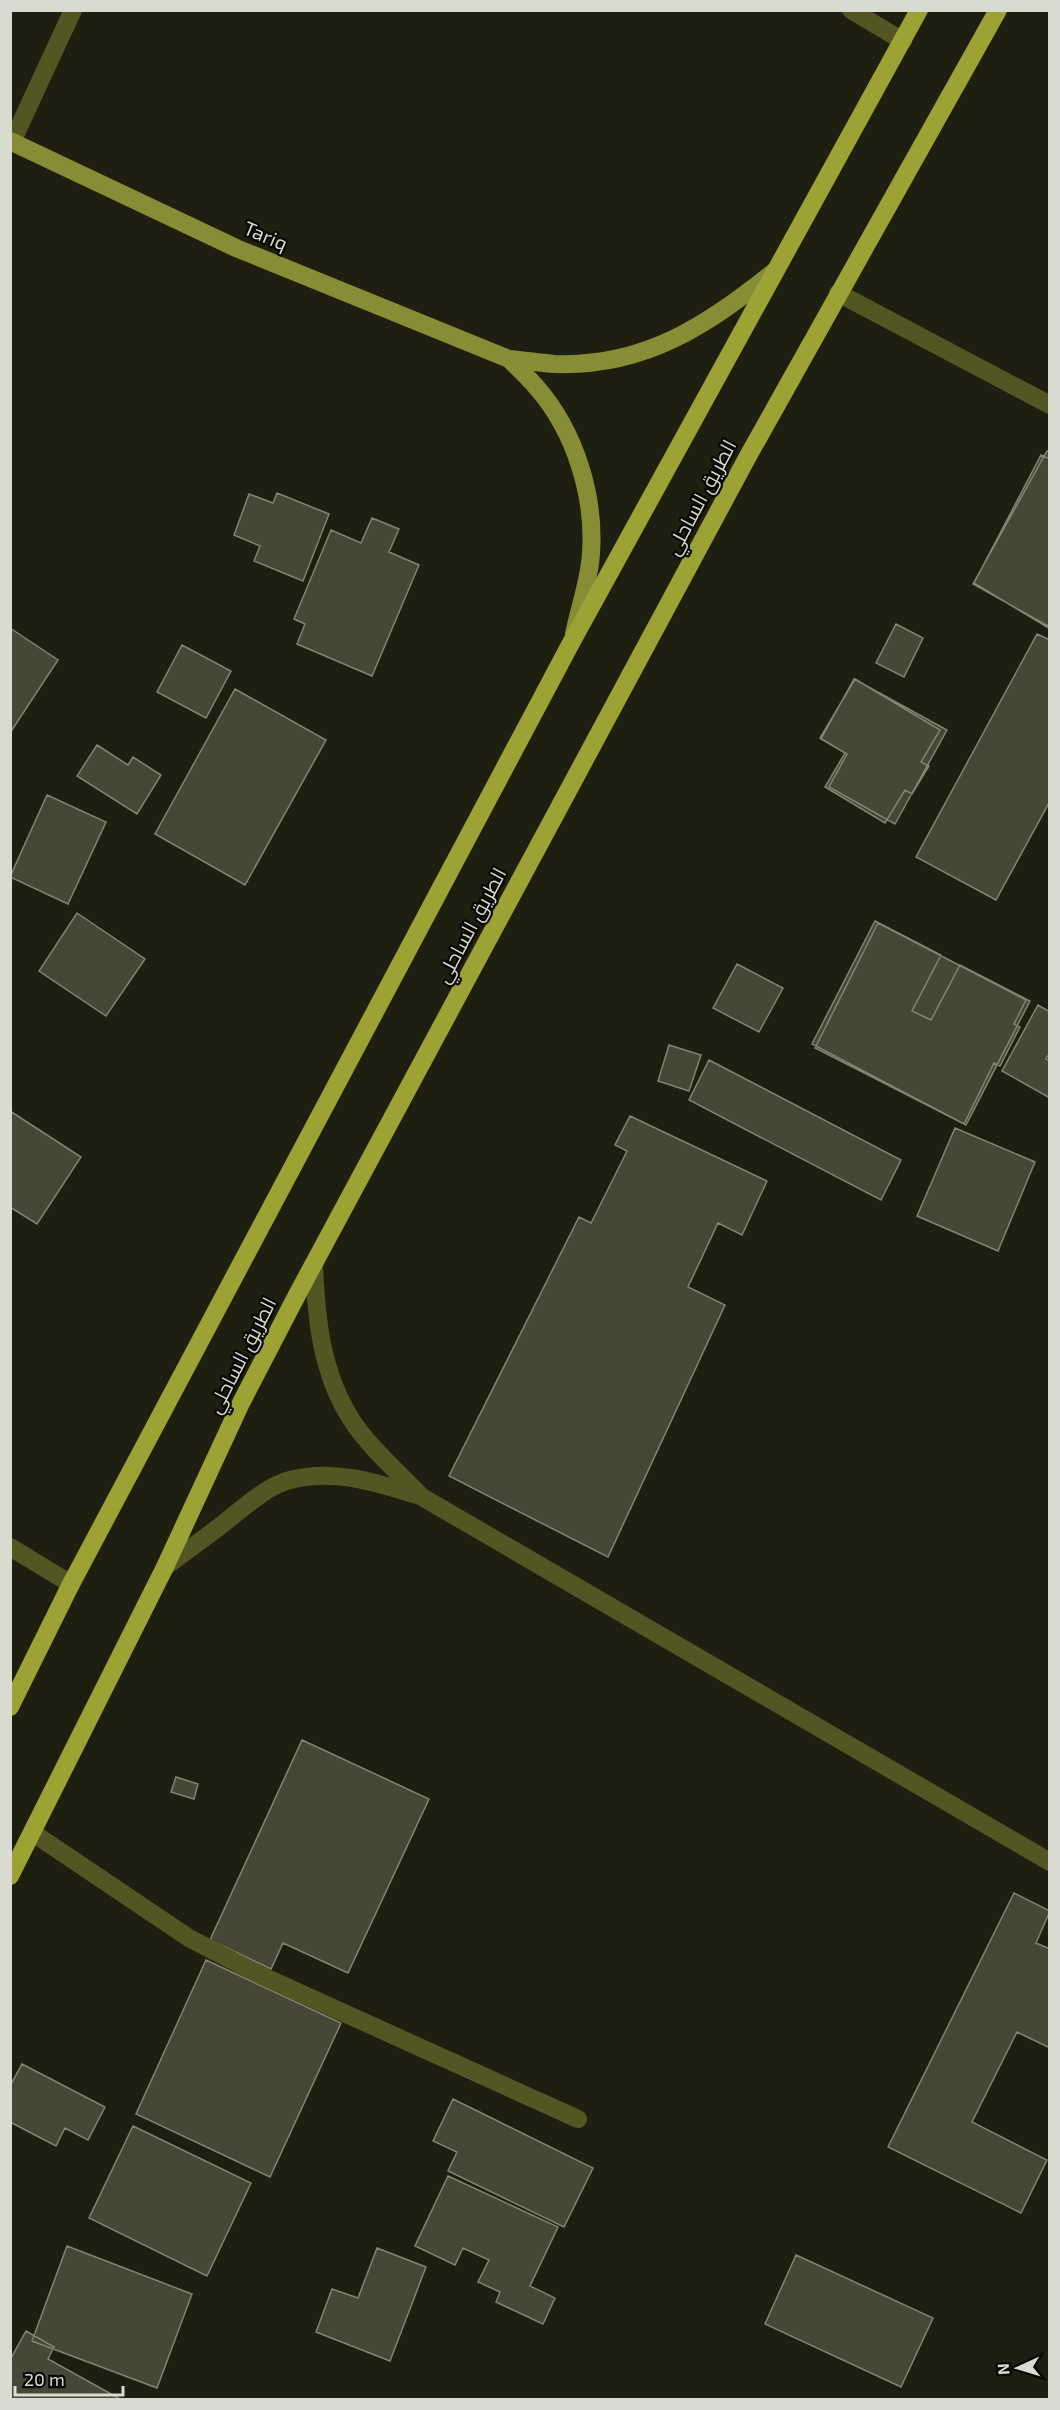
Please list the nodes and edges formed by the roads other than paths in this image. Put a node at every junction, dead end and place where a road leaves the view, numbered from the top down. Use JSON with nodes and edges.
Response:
{"nodes":[{"id":1,"x":73,"y":10,"type":"edge"},
{"id":2,"x":851,"y":10,"type":"edge"},
{"id":3,"x":919,"y":10,"type":"edge"},
{"id":4,"x":998,"y":10,"type":"edge"},
{"id":5,"x":903,"y":41,"type":"junction"},
{"id":6,"x":11,"y":141,"type":"edge"},
{"id":7,"x":775,"y":271,"type":"junction"},
{"id":8,"x":838,"y":293,"type":"junction"},
{"id":9,"x":509,"y":359,"type":"junction"},
{"id":10,"x":1050,"y":405,"type":"edge"},
{"id":11,"x":572,"y":644,"type":"junction"},
{"id":12,"x":314,"y":1263,"type":"junction"},
{"id":13,"x":422,"y":1497,"type":"junction"},
{"id":14,"x":10,"y":1547,"type":"edge"},
{"id":15,"x":165,"y":1567,"type":"junction"},
{"id":16,"x":71,"y":1584,"type":"junction"},
{"id":17,"x":10,"y":1707,"type":"edge"},
{"id":18,"x":33,"y":1833,"type":"junction"},
{"id":19,"x":1050,"y":1862,"type":"edge"},
{"id":20,"x":10,"y":1876,"type":"edge"},
{"id":21,"x":578,"y":2120,"type":"dead end"}],
"edges":[{"from":1,"to":6,"type":"street"},
{"from":2,"to":5,"type":"street"},
{"from":3,"to":5,"type":"highway"},
{"from":4,"to":8,"type":"highway","name":"الطريق الساحلي"},
{"from":5,"to":7,"type":"highway"},
{"from":6,"to":9,"type":"main road","name":"Tariq"},
{"from":7,"to":9,"type":"main road"},
{"from":7,"to":11,"type":"highway"},
{"from":8,"to":10,"type":"street"},
{"from":8,"to":12,"type":"highway","name":"الطريق الساحلي"},
{"from":9,"to":11,"type":"main road"},
{"from":11,"to":16,"type":"highway"},
{"from":12,"to":13,"type":"street"},
{"from":12,"to":15,"type":"highway","name":"الطريق الساحلي"},
{"from":13,"to":15,"type":"street"},
{"from":13,"to":19,"type":"street"},
{"from":14,"to":16,"type":"street"},
{"from":15,"to":18,"type":"highway","name":"الطريق الساحلي"},
{"from":16,"to":17,"type":"highway"},
{"from":18,"to":20,"type":"highway","name":"الطريق الساحلي"},
{"from":18,"to":21,"type":"street"}]}
